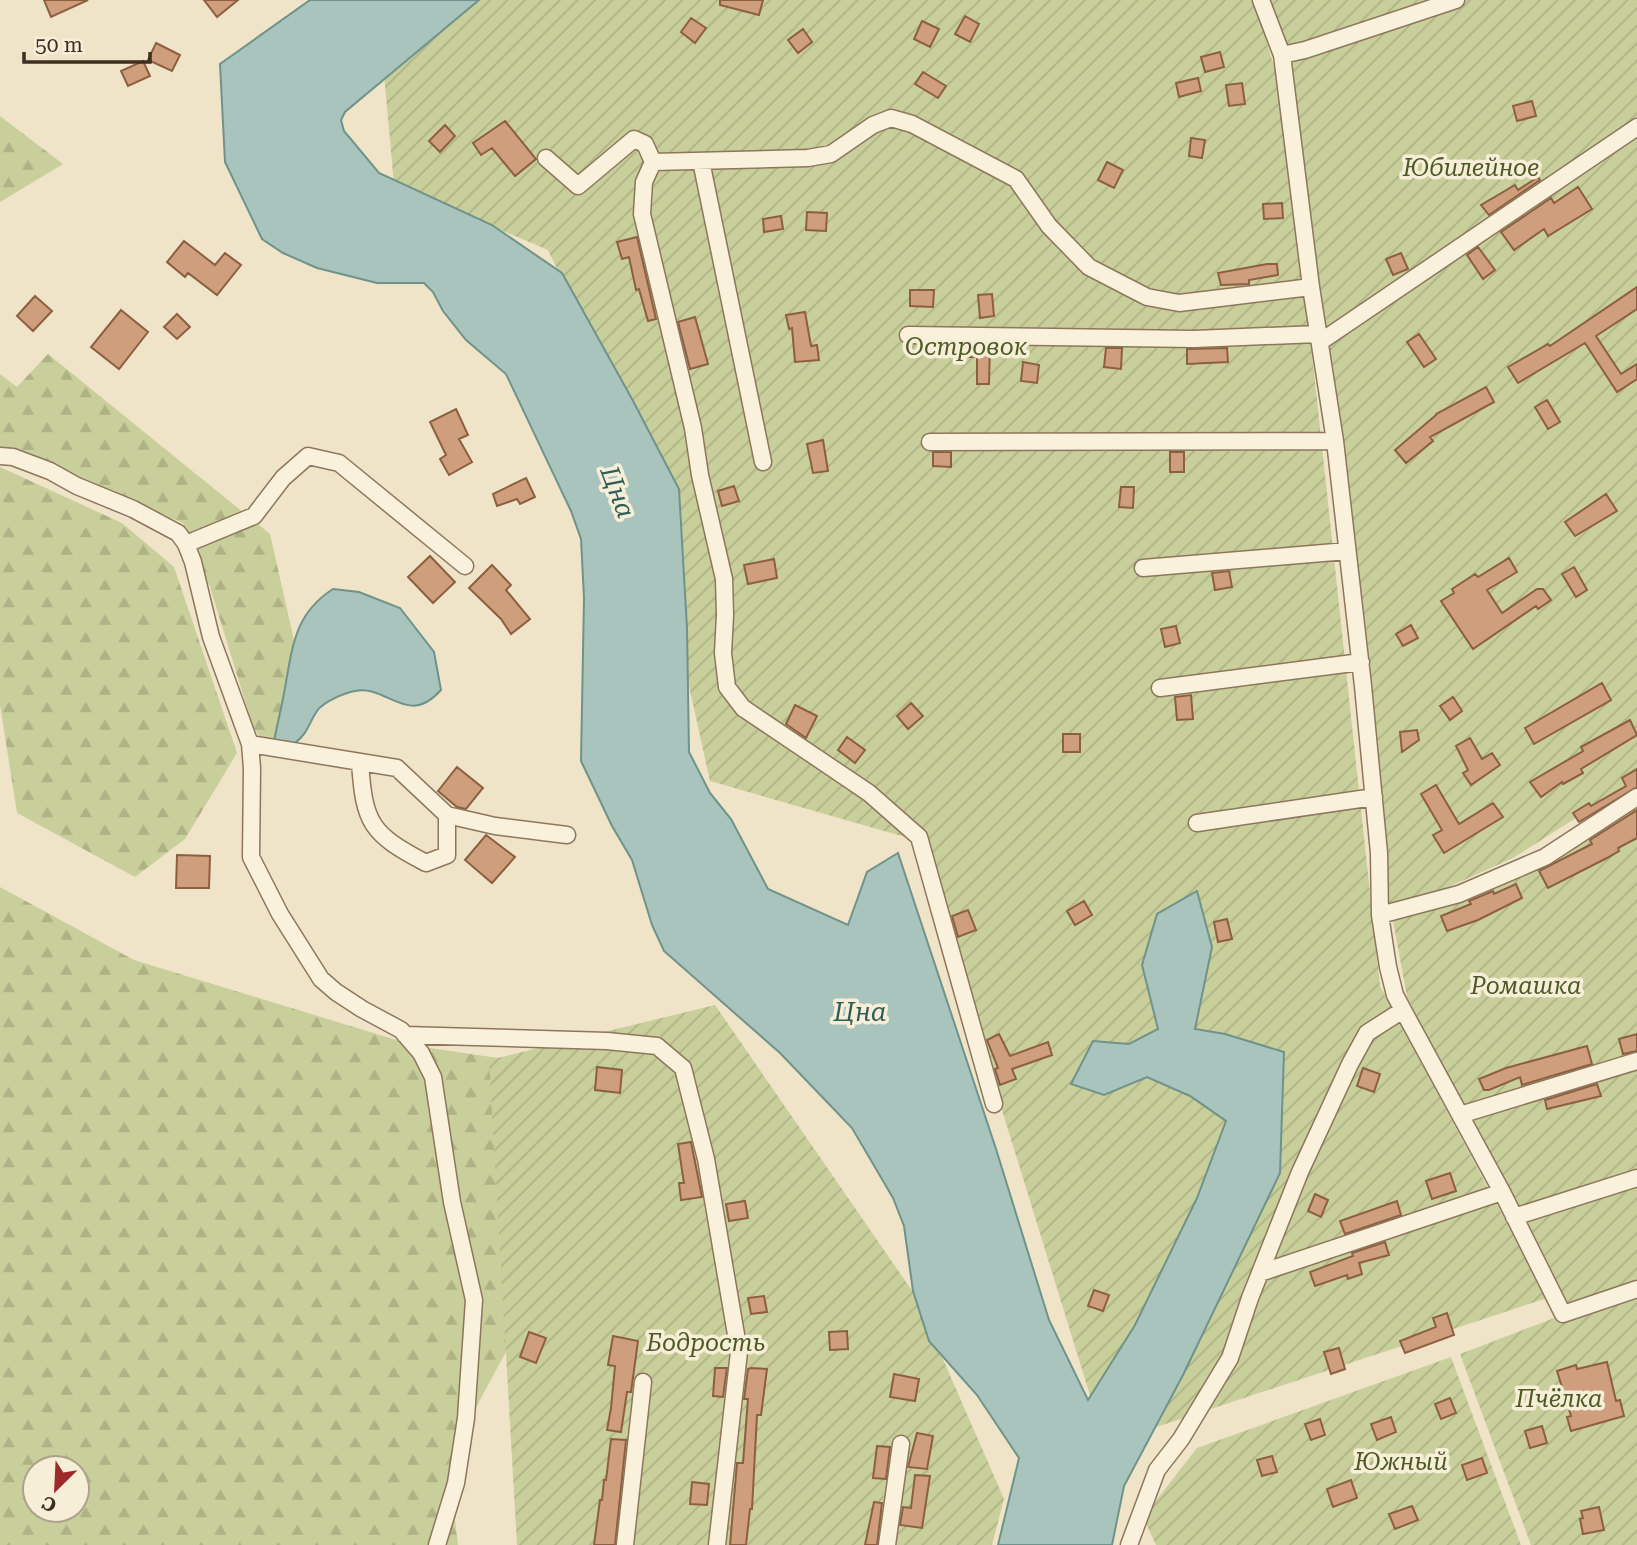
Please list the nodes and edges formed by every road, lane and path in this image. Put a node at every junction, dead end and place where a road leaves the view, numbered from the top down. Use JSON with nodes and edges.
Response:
{"nodes":[{"id":1,"x":1261,"y":0,"type":"edge"},
{"id":2,"x":1456,"y":0,"type":"edge"},
{"id":3,"x":1282,"y":55,"type":"junction"},
{"id":4,"x":1637,"y":127,"type":"edge"},
{"id":5,"x":546,"y":158,"type":"dead end"},
{"id":6,"x":701,"y":161,"type":"junction"},
{"id":7,"x":653,"y":162,"type":"junction"},
{"id":8,"x":1311,"y":287,"type":"junction"},
{"id":9,"x":908,"y":335,"type":"dead end"},
{"id":10,"x":1319,"y":338,"type":"junction"},
{"id":11,"x":1335,"y":441,"type":"junction"},
{"id":12,"x":930,"y":442,"type":"dead end"},
{"id":13,"x":0,"y":456,"type":"edge"},
{"id":14,"x":763,"y":462,"type":"dead end"},
{"id":15,"x":186,"y":544,"type":"junction"},
{"id":16,"x":1347,"y":551,"type":"junction"},
{"id":17,"x":465,"y":566,"type":"dead end"},
{"id":18,"x":1143,"y":568,"type":"dead end"},
{"id":19,"x":1361,"y":662,"type":"junction"},
{"id":20,"x":1160,"y":688,"type":"dead end"},
{"id":21,"x":250,"y":744,"type":"junction"},
{"id":22,"x":359,"y":762,"type":"junction"},
{"id":23,"x":1374,"y":796,"type":"junction"},
{"id":24,"x":1637,"y":797,"type":"edge"},
{"id":25,"x":447,"y":815,"type":"junction"},
{"id":26,"x":1197,"y":823,"type":"dead end"},
{"id":27,"x":567,"y":835,"type":"dead end"},
{"id":28,"x":1380,"y":915,"type":"junction"},
{"id":29,"x":1403,"y":1010,"type":"junction"},
{"id":30,"x":405,"y":1035,"type":"junction"},
{"id":31,"x":1637,"y":1061,"type":"edge"},
{"id":32,"x":994,"y":1104,"type":"dead end"},
{"id":33,"x":1460,"y":1115,"type":"junction"},
{"id":34,"x":1637,"y":1178,"type":"edge"},
{"id":35,"x":1502,"y":1192,"type":"junction"},
{"id":36,"x":1514,"y":1217,"type":"junction"},
{"id":37,"x":1260,"y":1273,"type":"junction"},
{"id":38,"x":1637,"y":1289,"type":"edge"},
{"id":39,"x":643,"y":1382,"type":"dead end"},
{"id":40,"x":901,"y":1444,"type":"dead end"},
{"id":41,"x":437,"y":1545,"type":"edge"},
{"id":42,"x":625,"y":1545,"type":"edge"},
{"id":43,"x":717,"y":1545,"type":"edge"},
{"id":44,"x":887,"y":1545,"type":"edge"},
{"id":45,"x":1129,"y":1545,"type":"edge"}],
"edges":[{"from":1,"to":3,"type":"street"},
{"from":2,"to":3,"type":"street"},
{"from":3,"to":8,"type":"street"},
{"from":4,"to":10,"type":"street"},
{"from":5,"to":7,"type":"street"},
{"from":6,"to":7,"type":"street"},
{"from":6,"to":8,"type":"street"},
{"from":6,"to":14,"type":"street"},
{"from":7,"to":32,"type":"street"},
{"from":8,"to":10,"type":"street"},
{"from":9,"to":10,"type":"street"},
{"from":10,"to":11,"type":"street"},
{"from":11,"to":12,"type":"street"},
{"from":11,"to":16,"type":"street"},
{"from":13,"to":15,"type":"street"},
{"from":15,"to":17,"type":"street"},
{"from":15,"to":21,"type":"street"},
{"from":16,"to":18,"type":"street"},
{"from":16,"to":19,"type":"street"},
{"from":19,"to":20,"type":"street"},
{"from":19,"to":23,"type":"street"},
{"from":21,"to":22,"type":"street"},
{"from":21,"to":30,"type":"street"},
{"from":22,"to":25,"type":"street"},
{"from":22,"to":25,"type":"street"},
{"from":23,"to":26,"type":"street"},
{"from":23,"to":28,"type":"street"},
{"from":24,"to":28,"type":"street"},
{"from":25,"to":27,"type":"street"},
{"from":28,"to":29,"type":"street"},
{"from":29,"to":33,"type":"street"},
{"from":29,"to":37,"type":"street"},
{"from":30,"to":41,"type":"street"},
{"from":30,"to":43,"type":"street"},
{"from":31,"to":33,"type":"street"},
{"from":33,"to":35,"type":"street"},
{"from":34,"to":36,"type":"street"},
{"from":35,"to":36,"type":"street"},
{"from":35,"to":37,"type":"street"},
{"from":36,"to":38,"type":"street"},
{"from":37,"to":45,"type":"street"},
{"from":39,"to":42,"type":"street"},
{"from":40,"to":44,"type":"street"}]}
